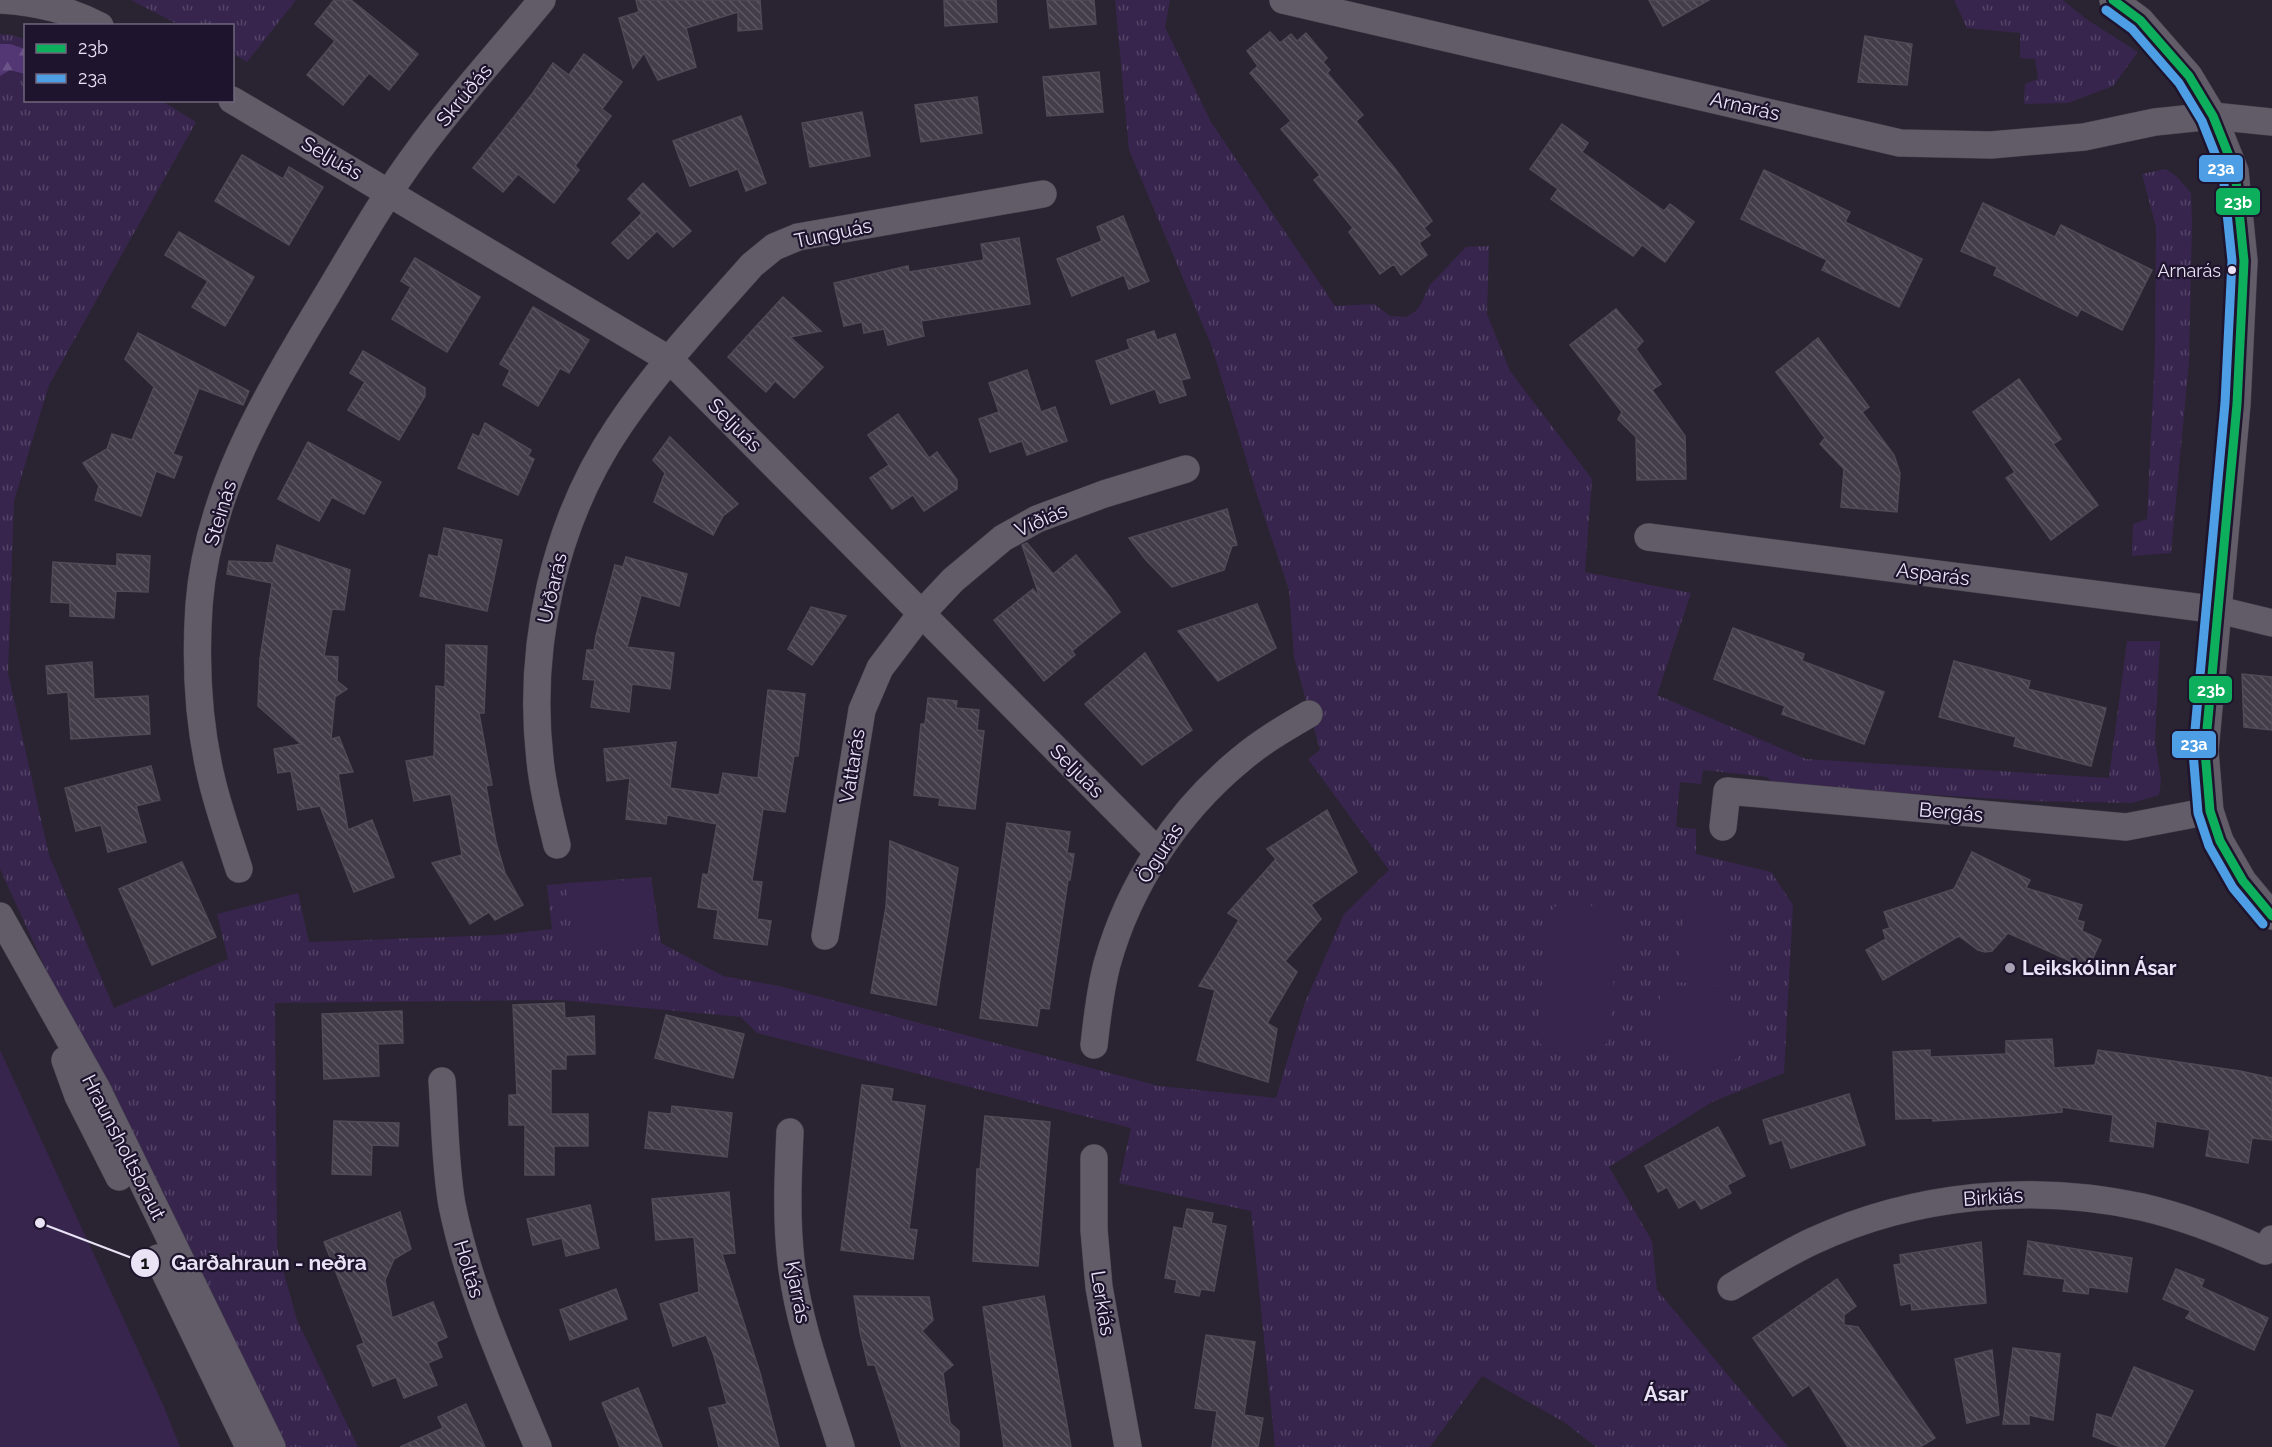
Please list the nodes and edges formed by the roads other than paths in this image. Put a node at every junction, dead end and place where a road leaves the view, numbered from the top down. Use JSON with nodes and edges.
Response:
{"nodes":[{"id":1,"x":0,"y":0,"type":"edge"},
{"id":2,"x":543,"y":0,"type":"edge"},
{"id":3,"x":1282,"y":0,"type":"edge"},
{"id":4,"x":2113,"y":0,"type":"edge"},
{"id":5,"x":96,"y":24,"type":"edge"},
{"id":6,"x":234,"y":101,"type":"edge"},
{"id":7,"x":2213,"y":116,"type":"junction"},
{"id":8,"x":2272,"y":122,"type":"edge"},
{"id":9,"x":390,"y":192,"type":"junction"},
{"id":10,"x":1043,"y":194,"type":"dead end"},
{"id":11,"x":670,"y":360,"type":"junction"},
{"id":12,"x":1186,"y":469,"type":"dead end"},
{"id":13,"x":1647,"y":537,"type":"dead end"},
{"id":14,"x":2219,"y":610,"type":"junction"},
{"id":15,"x":921,"y":614,"type":"junction"},
{"id":16,"x":2272,"y":623,"type":"edge"},
{"id":17,"x":1309,"y":714,"type":"dead end"},
{"id":18,"x":2210,"y":811,"type":"junction"},
{"id":19,"x":1723,"y":827,"type":"dead end"},
{"id":20,"x":557,"y":845,"type":"dead end"},
{"id":21,"x":1158,"y":852,"type":"junction"},
{"id":22,"x":239,"y":869,"type":"dead end"},
{"id":23,"x":0,"y":916,"type":"edge"},
{"id":24,"x":2272,"y":916,"type":"edge"},
{"id":25,"x":825,"y":936,"type":"dead end"},
{"id":26,"x":34,"y":980,"type":"junction"},
{"id":27,"x":1094,"y":1045,"type":"dead end"},
{"id":28,"x":441,"y":1081,"type":"dead end"},
{"id":29,"x":790,"y":1132,"type":"dead end"},
{"id":30,"x":1094,"y":1158,"type":"dead end"},
{"id":31,"x":2270,"y":1248,"type":"edge"},
{"id":32,"x":1731,"y":1287,"type":"dead end"},
{"id":33,"x":249,"y":1447,"type":"edge"},
{"id":34,"x":272,"y":1447,"type":"edge"},
{"id":35,"x":538,"y":1447,"type":"edge"},
{"id":36,"x":840,"y":1447,"type":"edge"},
{"id":37,"x":1128,"y":1447,"type":"edge"}],
"edges":[{"from":1,"to":5,"type":"street"},
{"from":2,"to":9,"type":"street","name":"Skrúðás"},
{"from":3,"to":7,"type":"street","name":"Arnarás"},
{"from":4,"to":7,"type":"street"},
{"from":6,"to":9,"type":"street","name":"Seljuás"},
{"from":7,"to":8,"type":"street","name":"Arnarás"},
{"from":7,"to":14,"type":"street"},
{"from":9,"to":11,"type":"street","name":"Seljuás"},
{"from":9,"to":22,"type":"street","name":"Steinás"},
{"from":10,"to":11,"type":"street","name":"Tunguás"},
{"from":11,"to":15,"type":"street","name":"Seljuás"},
{"from":11,"to":20,"type":"street","name":"Urðarás"},
{"from":12,"to":15,"type":"street","name":"Víðiás"},
{"from":13,"to":14,"type":"street","name":"Asparás"},
{"from":14,"to":16,"type":"street","name":"Asparás"},
{"from":14,"to":18,"type":"street"},
{"from":15,"to":21,"type":"street","name":"Seljuás"},
{"from":15,"to":25,"type":"street","name":"Vattarás"},
{"from":17,"to":21,"type":"street","name":"Ögurás"},
{"from":18,"to":19,"type":"street","name":"Bergás"},
{"from":18,"to":24,"type":"street"},
{"from":21,"to":27,"type":"street","name":"Ögurás"},
{"from":23,"to":26,"type":"street","name":"Hraunsholtsbraut"},
{"from":26,"to":33,"type":"street","name":"Hraunsholtsbraut"},
{"from":26,"to":34,"type":"street","name":"Hraunsholtsbraut"},
{"from":28,"to":35,"type":"street","name":"Holtás"},
{"from":29,"to":36,"type":"street","name":"Kjarrás"},
{"from":30,"to":37,"type":"street","name":"Lerkiás"},
{"from":31,"to":32,"type":"street","name":"Birkiás"}]}
